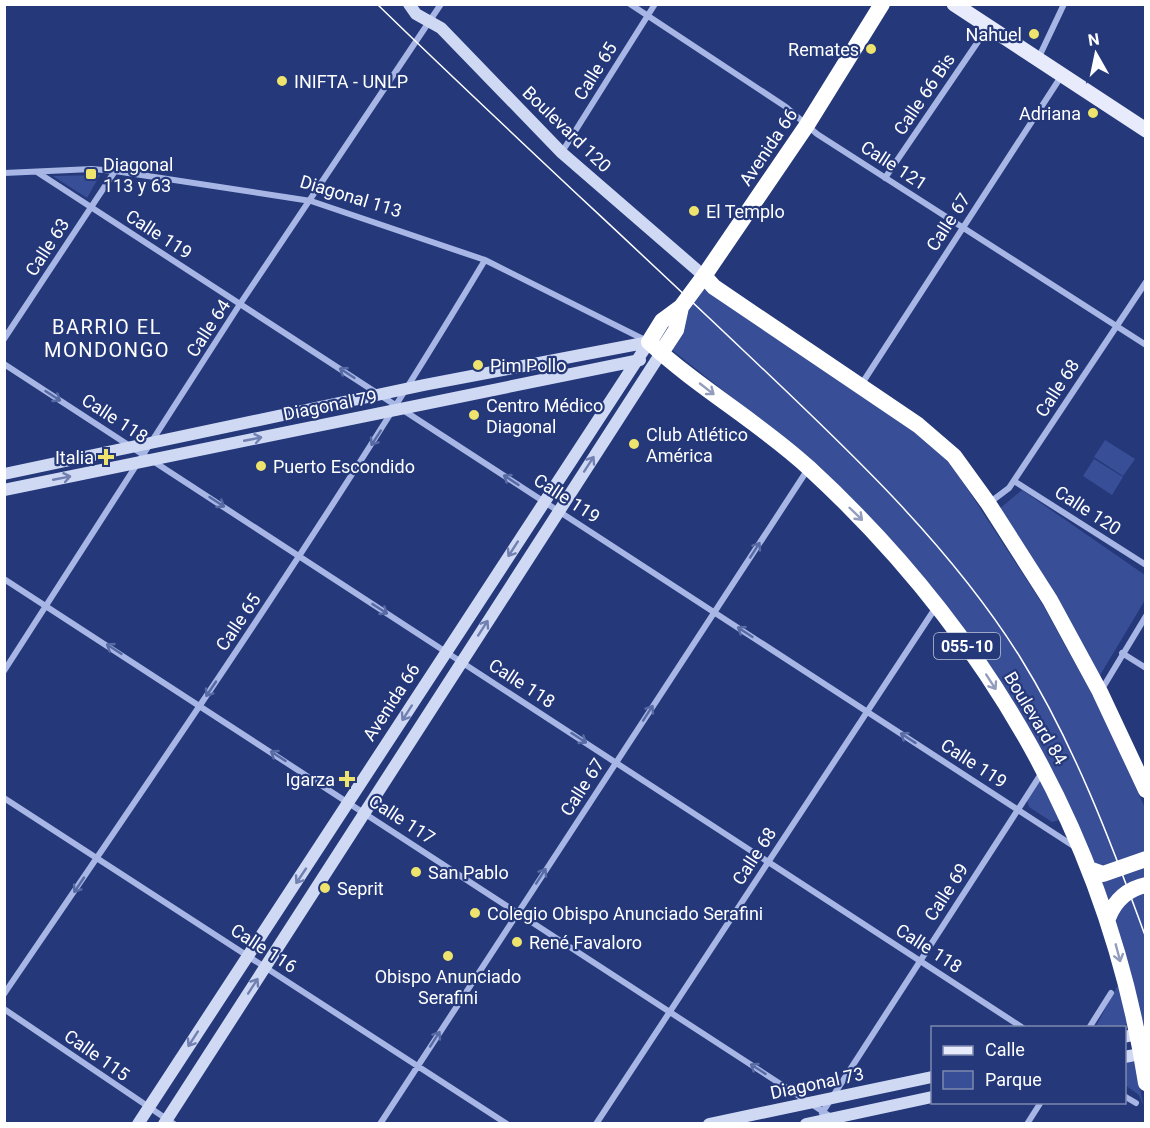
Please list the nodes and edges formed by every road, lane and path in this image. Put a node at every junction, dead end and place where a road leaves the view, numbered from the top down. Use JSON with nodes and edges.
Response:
{"nodes":[{"id":1,"x":409,"y":4,"type":"edge"},
{"id":2,"x":441,"y":4,"type":"edge"},
{"id":3,"x":630,"y":4,"type":"edge"},
{"id":4,"x":655,"y":4,"type":"edge"},
{"id":5,"x":882,"y":4,"type":"edge"},
{"id":6,"x":954,"y":4,"type":"edge"},
{"id":7,"x":1064,"y":4,"type":"edge"},
{"id":8,"x":647,"y":16,"type":"junction"},
{"id":9,"x":430,"y":23,"type":"junction"},
{"id":10,"x":988,"y":27,"type":"junction"},
{"id":11,"x":1037,"y":59,"type":"junction"},
{"id":12,"x":1062,"y":75,"type":"junction"},
{"id":13,"x":807,"y":125,"type":"junction"},
{"id":14,"x":1146,"y":130,"type":"edge"},
{"id":15,"x":561,"y":153,"type":"junction"},
{"id":16,"x":115,"y":171,"type":"junction"},
{"id":17,"x":37,"y":172,"type":"junction"},
{"id":18,"x":4,"y":173,"type":"edge"},
{"id":19,"x":885,"y":178,"type":"junction"},
{"id":20,"x":311,"y":201,"type":"junction"},
{"id":21,"x":91,"y":207,"type":"junction"},
{"id":22,"x":963,"y":228,"type":"junction"},
{"id":23,"x":485,"y":260,"type":"junction"},
{"id":24,"x":704,"y":276,"type":"junction"},
{"id":25,"x":1146,"y":282,"type":"edge"},
{"id":26,"x":240,"y":304,"type":"junction"},
{"id":27,"x":1115,"y":327,"type":"junction"},
{"id":28,"x":4,"y":339,"type":"edge"},
{"id":29,"x":1146,"y":345,"type":"edge"},
{"id":30,"x":655,"y":348,"type":"junction"},
{"id":31,"x":636,"y":361,"type":"junction"},
{"id":32,"x":4,"y":364,"type":"edge"},
{"id":33,"x":860,"y":386,"type":"junction"},
{"id":34,"x":408,"y":389,"type":"junction"},
{"id":35,"x":380,"y":395,"type":"junction"},
{"id":36,"x":398,"y":409,"type":"junction"},
{"id":37,"x":152,"y":443,"type":"junction"},
{"id":38,"x":132,"y":447,"type":"junction"},
{"id":39,"x":145,"y":459,"type":"junction"},
{"id":40,"x":809,"y":467,"type":"junction"},
{"id":41,"x":4,"y":474,"type":"edge"},
{"id":42,"x":1014,"y":481,"type":"junction"},
{"id":43,"x":4,"y":490,"type":"edge"},
{"id":44,"x":544,"y":501,"type":"junction"},
{"id":45,"x":988,"y":503,"type":"junction"},
{"id":46,"x":559,"y":511,"type":"junction"},
{"id":47,"x":300,"y":556,"type":"junction"},
{"id":48,"x":1146,"y":565,"type":"edge"},
{"id":49,"x":4,"y":579,"type":"edge"},
{"id":50,"x":938,"y":604,"type":"junction"},
{"id":51,"x":46,"y":605,"type":"junction"},
{"id":52,"x":714,"y":612,"type":"junction"},
{"id":53,"x":1146,"y":616,"type":"edge"},
{"id":54,"x":446,"y":652,"type":"junction"},
{"id":55,"x":1122,"y":653,"type":"junction"},
{"id":56,"x":462,"y":662,"type":"junction"},
{"id":57,"x":1146,"y":668,"type":"edge"},
{"id":58,"x":4,"y":671,"type":"edge"},
{"id":59,"x":1101,"y":692,"type":"junction"},
{"id":60,"x":200,"y":705,"type":"junction"},
{"id":61,"x":867,"y":711,"type":"junction"},
{"id":62,"x":616,"y":762,"type":"junction"},
{"id":63,"x":1045,"y":768,"type":"junction"},
{"id":64,"x":1146,"y":790,"type":"edge"},
{"id":65,"x":4,"y":798,"type":"edge"},
{"id":66,"x":350,"y":803,"type":"junction"},
{"id":67,"x":1017,"y":809,"type":"junction"},
{"id":68,"x":366,"y":813,"type":"junction"},
{"id":69,"x":1081,"y":850,"type":"junction"},
{"id":70,"x":97,"y":858,"type":"junction"},
{"id":71,"x":1146,"y":860,"type":"edge"},
{"id":72,"x":768,"y":861,"type":"junction"},
{"id":73,"x":1089,"y":869,"type":"junction"},
{"id":74,"x":1146,"y":885,"type":"edge"},
{"id":75,"x":518,"y":912,"type":"junction"},
{"id":76,"x":1108,"y":918,"type":"junction"},
{"id":77,"x":248,"y":956,"type":"junction"},
{"id":78,"x":920,"y":960,"type":"junction"},
{"id":79,"x":265,"y":967,"type":"junction"},
{"id":80,"x":1111,"y":993,"type":"dead end"},
{"id":81,"x":4,"y":994,"type":"edge"},
{"id":82,"x":4,"y":1009,"type":"edge"},
{"id":83,"x":670,"y":1011,"type":"junction"},
{"id":84,"x":1020,"y":1026,"type":"edge"},
{"id":85,"x":1090,"y":1026,"type":"edge"},
{"id":86,"x":1136,"y":1034,"type":"edge"},
{"id":87,"x":1137,"y":1054,"type":"edge"},
{"id":88,"x":418,"y":1066,"type":"junction"},
{"id":89,"x":931,"y":1077,"type":"edge"},
{"id":90,"x":1146,"y":1083,"type":"edge"},
{"id":91,"x":931,"y":1097,"type":"edge"},
{"id":92,"x":1126,"y":1097,"type":"edge"},
{"id":93,"x":831,"y":1098,"type":"junction"},
{"id":94,"x":810,"y":1102,"type":"junction"},
{"id":95,"x":1136,"y":1103,"type":"dead end"},
{"id":96,"x":1040,"y":1104,"type":"edge"},
{"id":97,"x":148,"y":1108,"type":"junction"},
{"id":98,"x":823,"y":1120,"type":"edge"},
{"id":99,"x":168,"y":1122,"type":"edge"},
{"id":100,"x":138,"y":1124,"type":"edge"},
{"id":101,"x":380,"y":1124,"type":"edge"},
{"id":102,"x":507,"y":1124,"type":"edge"},
{"id":103,"x":596,"y":1124,"type":"edge"},
{"id":104,"x":709,"y":1124,"type":"edge"},
{"id":105,"x":1027,"y":1124,"type":"edge"}],
"edges":[{"from":1,"to":9,"type":"main road","name":"Boulevard 120"},
{"from":2,"to":9,"type":"street","name":"Calle 64"},
{"from":3,"to":8,"type":"street","name":"Calle 121"},
{"from":4,"to":8,"type":"street","name":"Calle 65"},
{"from":5,"to":13,"type":"highway","name":"Avenida 66"},
{"from":6,"to":10,"type":"main road"},
{"from":7,"to":11,"type":"street"},
{"from":8,"to":13,"type":"street","name":"Calle 121"},
{"from":8,"to":15,"type":"street","name":"Calle 65"},
{"from":9,"to":15,"type":"main road","name":"Boulevard 120"},
{"from":9,"to":20,"type":"street","name":"Calle 64"},
{"from":10,"to":11,"type":"main road"},
{"from":10,"to":19,"type":"street","name":"Calle 66 Bis"},
{"from":11,"to":12,"type":"main road"},
{"from":12,"to":14,"type":"main road"},
{"from":12,"to":22,"type":"street","name":"Calle 67"},
{"from":13,"to":19,"type":"street","name":"Calle 121"},
{"from":13,"to":24,"type":"highway","name":"Avenida 66"},
{"from":15,"to":24,"type":"main road","name":"Boulevard 120"},
{"from":16,"to":17,"type":"street","name":"Diagonal 113"},
{"from":16,"to":20,"type":"street","name":"Diagonal 113"},
{"from":16,"to":21,"type":"street","name":"Calle 63"},
{"from":17,"to":18,"type":"street","name":"Diagonal 113"},
{"from":17,"to":21,"type":"street","name":"Calle 119"},
{"from":19,"to":22,"type":"street","name":"Calle 121"},
{"from":20,"to":23,"type":"street","name":"Diagonal 113"},
{"from":20,"to":26,"type":"street","name":"Calle 64"},
{"from":21,"to":26,"type":"street","name":"Calle 119"},
{"from":21,"to":28,"type":"street","name":"Calle 63"},
{"from":22,"to":27,"type":"street","name":"Calle 121"},
{"from":22,"to":33,"type":"street","name":"Calle 67"},
{"from":23,"to":30,"type":"street","name":"Diagonal 113"},
{"from":23,"to":34,"type":"street","name":"Calle 65"},
{"from":24,"to":30,"type":"highway","name":"Avenida 66"},
{"from":24,"to":33,"type":"highway"},
{"from":25,"to":27,"type":"street","name":"Calle 68"},
{"from":35,"to":26,"type":"street","name":"Calle 119","one_way":true},
{"from":26,"to":37,"type":"street","name":"Calle 64"},
{"from":27,"to":29,"type":"street","name":"Calle 121"},
{"from":27,"to":42,"type":"street","name":"Calle 68"},
{"from":30,"to":31,"type":"main road","name":"Diagonal 79"},
{"from":30,"to":34,"type":"main road","name":"Diagonal 79"},
{"from":30,"to":40,"type":"highway","name":"Boulevard 84","number":"055-10","one_way":true},
{"from":46,"to":30,"type":"main road","name":"Avenida 66","one_way":true},
{"from":31,"to":36,"type":"main road","name":"Diagonal 79"},
{"from":31,"to":44,"type":"main road","name":"Avenida 66"},
{"from":32,"to":38,"type":"street","name":"Calle 118","one_way":true},
{"from":33,"to":45,"type":"highway"},
{"from":34,"to":35,"type":"main road","name":"Diagonal 79"},
{"from":34,"to":36,"type":"street","name":"Calle 65"},
{"from":35,"to":36,"type":"street","name":"Calle 119"},
{"from":35,"to":37,"type":"main road","name":"Diagonal 79"},
{"from":39,"to":36,"type":"main road","name":"Diagonal 79","one_way":true},
{"from":44,"to":36,"type":"street","name":"Calle 119","one_way":true},
{"from":36,"to":47,"type":"street","name":"Calle 65","one_way":true},
{"from":37,"to":38,"type":"main road","name":"Diagonal 79"},
{"from":37,"to":39,"type":"street","name":"Calle 64"},
{"from":38,"to":39,"type":"street","name":"Calle 118"},
{"from":38,"to":41,"type":"main road","name":"Diagonal 79"},
{"from":43,"to":39,"type":"main road","name":"Diagonal 79","one_way":true},
{"from":39,"to":47,"type":"street","name":"Calle 118","one_way":true},
{"from":39,"to":51,"type":"street","name":"Calle 64"},
{"from":40,"to":50,"type":"highway","name":"Boulevard 84","number":"055-10","one_way":true},
{"from":52,"to":40,"type":"street","name":"Calle 67","one_way":true},
{"from":42,"to":45,"type":"street","name":"Calle 68"},
{"from":42,"to":48,"type":"street","name":"Calle 120"},
{"from":44,"to":46,"type":"street","name":"Calle 119"},
{"from":44,"to":54,"type":"main road","name":"Avenida 66","one_way":true},
{"from":45,"to":59,"type":"highway"},
{"from":46,"to":52,"type":"street","name":"Calle 119"},
{"from":56,"to":46,"type":"main road","name":"Avenida 66","one_way":true},
{"from":47,"to":54,"type":"street","name":"Calle 118","one_way":true},
{"from":47,"to":60,"type":"street","name":"Calle 65","one_way":true},
{"from":49,"to":51,"type":"street","name":"Calle 117"},
{"from":50,"to":61,"type":"street","name":"Calle 68"},
{"from":50,"to":63,"type":"highway","name":"Boulevard 84","number":"055-10","one_way":true},
{"from":51,"to":58,"type":"street","name":"Calle 64"},
{"from":60,"to":51,"type":"street","name":"Calle 117","one_way":true},
{"from":61,"to":52,"type":"street","name":"Calle 119","one_way":true},
{"from":62,"to":52,"type":"street","name":"Calle 67","one_way":true},
{"from":53,"to":55,"type":"street"},
{"from":54,"to":56,"type":"street","name":"Calle 118"},
{"from":54,"to":66,"type":"main road","name":"Avenida 66","one_way":true},
{"from":55,"to":57,"type":"street"},
{"from":55,"to":59,"type":"street"},
{"from":56,"to":62,"type":"street","name":"Calle 118","one_way":true},
{"from":56,"to":68,"type":"main road","name":"Avenida 66"},
{"from":59,"to":64,"type":"highway"},
{"from":66,"to":60,"type":"street","name":"Calle 117","one_way":true},
{"from":60,"to":70,"type":"street","name":"Calle 65"},
{"from":67,"to":61,"type":"street","name":"Calle 119","one_way":true},
{"from":61,"to":72,"type":"street","name":"Calle 68"},
{"from":62,"to":72,"type":"street","name":"Calle 118"},
{"from":75,"to":62,"type":"street","name":"Calle 67","one_way":true},
{"from":63,"to":67,"type":"street","name":"Calle 69"},
{"from":63,"to":69,"type":"highway","name":"Boulevard 84","number":"055-10"},
{"from":65,"to":70,"type":"street","name":"Calle 116"},
{"from":66,"to":68,"type":"street","name":"Calle 117"},
{"from":66,"to":77,"type":"main road","name":"Avenida 66","one_way":true},
{"from":67,"to":69,"type":"street","name":"Calle 119"},
{"from":67,"to":78,"type":"street","name":"Calle 69"},
{"from":68,"to":75,"type":"street","name":"Calle 117"},
{"from":68,"to":79,"type":"main road","name":"Avenida 66"},
{"from":69,"to":73,"type":"highway","name":"Boulevard 84","number":"055-10"},
{"from":70,"to":77,"type":"street","name":"Calle 116"},
{"from":70,"to":81,"type":"street","name":"Calle 65","one_way":true},
{"from":71,"to":73,"type":"highway"},
{"from":72,"to":78,"type":"street","name":"Calle 118"},
{"from":72,"to":83,"type":"street","name":"Calle 68"},
{"from":73,"to":76,"type":"highway","name":"Boulevard 84","number":"055-10"},
{"from":74,"to":76,"type":"highway"},
{"from":75,"to":83,"type":"street","name":"Calle 117"},
{"from":88,"to":75,"type":"street","name":"Calle 67","one_way":true},
{"from":76,"to":86,"type":"highway","name":"Boulevard 84","number":"055-10","one_way":true},
{"from":77,"to":79,"type":"street","name":"Calle 116"},
{"from":77,"to":97,"type":"main road","name":"Avenida 66","one_way":true},
{"from":78,"to":84,"type":"street","name":"Calle 118"},
{"from":78,"to":93,"type":"street","name":"Calle 69"},
{"from":79,"to":88,"type":"street","name":"Calle 116"},
{"from":99,"to":79,"type":"main road","name":"Avenida 66","one_way":true},
{"from":80,"to":85,"type":"street"},
{"from":82,"to":97,"type":"street","name":"Calle 115"},
{"from":94,"to":83,"type":"street","name":"Calle 117","one_way":true},
{"from":83,"to":103,"type":"street","name":"Calle 68"},
{"from":86,"to":87,"type":"highway","name":"Boulevard 84","number":"055-10"},
{"from":87,"to":90,"type":"highway","name":"Boulevard 84","number":"055-10"},
{"from":88,"to":101,"type":"street","name":"Calle 67"},
{"from":88,"to":102,"type":"street","name":"Calle 116"},
{"from":89,"to":93,"type":"main road","name":"Diagonal 73"},
{"from":91,"to":98,"type":"main road","name":"Diagonal 73"},
{"from":92,"to":95,"type":"street"},
{"from":93,"to":94,"type":"main road","name":"Diagonal 73"},
{"from":93,"to":98,"type":"street","name":"Calle 69"},
{"from":94,"to":98,"type":"street","name":"Calle 117"},
{"from":94,"to":104,"type":"main road","name":"Diagonal 73"},
{"from":96,"to":105,"type":"street"},
{"from":97,"to":99,"type":"street","name":"Calle 115"},
{"from":97,"to":100,"type":"main road","name":"Avenida 66"}]}
